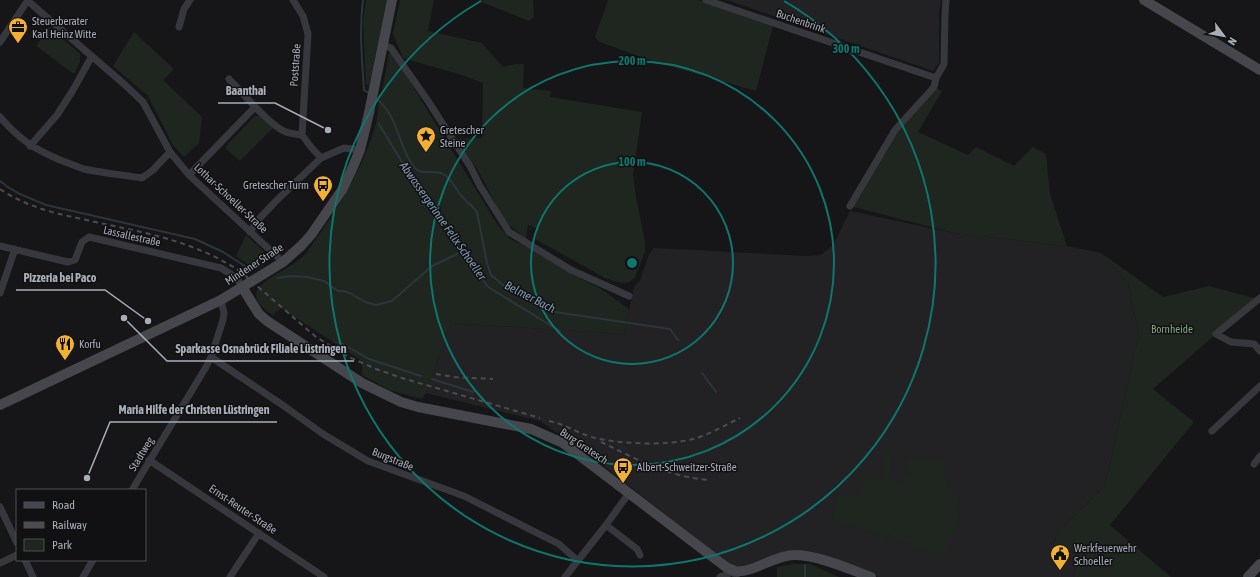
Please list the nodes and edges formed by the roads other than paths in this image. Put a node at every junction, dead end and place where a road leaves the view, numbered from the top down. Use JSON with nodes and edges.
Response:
{"nodes":[{"id":1,"x":28,"y":0,"type":"edge"},
{"id":2,"x":190,"y":0,"type":"edge"},
{"id":3,"x":293,"y":0,"type":"edge"},
{"id":4,"x":392,"y":0,"type":"edge"},
{"id":5,"x":706,"y":0,"type":"edge"},
{"id":6,"x":946,"y":0,"type":"edge"},
{"id":7,"x":1144,"y":0,"type":"edge"},
{"id":8,"x":178,"y":27,"type":"dead end"},
{"id":9,"x":0,"y":42,"type":"edge"},
{"id":10,"x":383,"y":45,"type":"junction"},
{"id":11,"x":92,"y":56,"type":"junction"},
{"id":12,"x":1260,"y":70,"type":"edge"},
{"id":13,"x":936,"y":78,"type":"junction"},
{"id":14,"x":229,"y":79,"type":"dead end"},
{"id":15,"x":255,"y":107,"type":"junction"},
{"id":16,"x":0,"y":117,"type":"edge"},
{"id":17,"x":302,"y":135,"type":"junction"},
{"id":18,"x":30,"y":146,"type":"junction"},
{"id":19,"x":360,"y":150,"type":"junction"},
{"id":20,"x":170,"y":152,"type":"junction"},
{"id":21,"x":321,"y":158,"type":"junction"},
{"id":22,"x":189,"y":175,"type":"junction"},
{"id":23,"x":850,"y":206,"type":"dead end"},
{"id":24,"x":250,"y":232,"type":"junction"},
{"id":25,"x":0,"y":246,"type":"edge"},
{"id":26,"x":15,"y":249,"type":"junction"},
{"id":27,"x":283,"y":262,"type":"junction"},
{"id":28,"x":242,"y":287,"type":"junction"},
{"id":29,"x":0,"y":293,"type":"edge"},
{"id":30,"x":628,"y":296,"type":"dead end"},
{"id":31,"x":1260,"y":298,"type":"edge"},
{"id":32,"x":221,"y":300,"type":"junction"},
{"id":33,"x":1260,"y":351,"type":"edge"},
{"id":34,"x":211,"y":357,"type":"junction"},
{"id":35,"x":1260,"y":386,"type":"edge"},
{"id":36,"x":0,"y":405,"type":"edge"},
{"id":37,"x":1212,"y":431,"type":"dead end"},
{"id":38,"x":1260,"y":456,"type":"edge"},
{"id":39,"x":150,"y":460,"type":"junction"},
{"id":40,"x":1254,"y":464,"type":"dead end"},
{"id":41,"x":133,"y":489,"type":"edge"},
{"id":42,"x":629,"y":493,"type":"junction"},
{"id":43,"x":0,"y":507,"type":"edge"},
{"id":44,"x":606,"y":525,"type":"junction"},
{"id":45,"x":259,"y":533,"type":"junction"},
{"id":46,"x":16,"y":541,"type":"edge"},
{"id":47,"x":16,"y":555,"type":"edge"},
{"id":48,"x":640,"y":556,"type":"dead end"},
{"id":49,"x":25,"y":561,"type":"edge"},
{"id":50,"x":92,"y":561,"type":"edge"},
{"id":51,"x":578,"y":561,"type":"junction"},
{"id":52,"x":0,"y":563,"type":"edge"},
{"id":53,"x":1260,"y":564,"type":"edge"},
{"id":54,"x":735,"y":574,"type":"edge"},
{"id":55,"x":33,"y":577,"type":"edge"},
{"id":56,"x":83,"y":577,"type":"edge"},
{"id":57,"x":230,"y":577,"type":"edge"},
{"id":58,"x":324,"y":577,"type":"edge"},
{"id":59,"x":565,"y":577,"type":"edge"},
{"id":60,"x":720,"y":577,"type":"edge"},
{"id":61,"x":872,"y":577,"type":"edge"},
{"id":62,"x":1248,"y":577,"type":"edge"}],
"edges":[{"from":1,"to":9,"type":"street"},
{"from":1,"to":11,"type":"street","name":"Lothar-Schoeller-Straße"},
{"from":2,"to":8,"type":"street"},
{"from":3,"to":17,"type":"street","name":"Poststraße"},
{"from":4,"to":10,"type":"street","name":"Mindener Straße"},
{"from":5,"to":13,"type":"street","name":"Buchenbrink"},
{"from":6,"to":13,"type":"street"},
{"from":7,"to":12,"type":"street"},
{"from":10,"to":19,"type":"street","name":"Mindener Straße"},
{"from":10,"to":30,"type":"street"},
{"from":11,"to":18,"type":"street"},
{"from":11,"to":20,"type":"street","name":"Lothar-Schoeller-Straße"},
{"from":13,"to":23,"type":"street"},
{"from":14,"to":15,"type":"street"},
{"from":15,"to":17,"type":"street"},
{"from":15,"to":22,"type":"street"},
{"from":16,"to":18,"type":"street"},
{"from":17,"to":21,"type":"street"},
{"from":18,"to":20,"type":"street"},
{"from":19,"to":21,"type":"street"},
{"from":19,"to":27,"type":"street","name":"Mindener Straße"},
{"from":20,"to":22,"type":"street","name":"Lothar-Schoeller-Straße"},
{"from":21,"to":24,"type":"street"},
{"from":22,"to":24,"type":"street","name":"Lothar-Schoeller-Straße"},
{"from":24,"to":27,"type":"street","name":"Lothar-Schoeller-Straße"},
{"from":25,"to":26,"type":"street","name":"Lassallestraße"},
{"from":26,"to":28,"type":"street","name":"Lassallestraße"},
{"from":26,"to":29,"type":"street"},
{"from":27,"to":28,"type":"street","name":"Mindener Straße"},
{"from":28,"to":32,"type":"street","name":"Mindener Straße"},
{"from":28,"to":42,"type":"street","name":"Burg Gretesch"},
{"from":31,"to":33,"type":"street"},
{"from":32,"to":34,"type":"street","name":"Stadtweg"},
{"from":32,"to":36,"type":"street","name":"Mindener Straße"},
{"from":34,"to":39,"type":"street","name":"Stadtweg"},
{"from":34,"to":51,"type":"street","name":"Burgstraße"},
{"from":35,"to":37,"type":"street"},
{"from":38,"to":40,"type":"street"},
{"from":39,"to":41,"type":"street","name":"Stadtweg"},
{"from":39,"to":45,"type":"street","name":"Ernst-Reuter-Straße"},
{"from":42,"to":44,"type":"street"},
{"from":42,"to":54,"type":"street","name":"Burg Gretesch"},
{"from":43,"to":46,"type":"street"},
{"from":44,"to":48,"type":"street"},
{"from":44,"to":51,"type":"street"},
{"from":45,"to":57,"type":"street"},
{"from":45,"to":58,"type":"street","name":"Ernst-Reuter-Straße"},
{"from":47,"to":52,"type":"street"},
{"from":49,"to":55,"type":"street"},
{"from":50,"to":56,"type":"street"},
{"from":51,"to":59,"type":"street"},
{"from":53,"to":62,"type":"street"},
{"from":54,"to":60,"type":"street"},
{"from":54,"to":61,"type":"street"}]}
